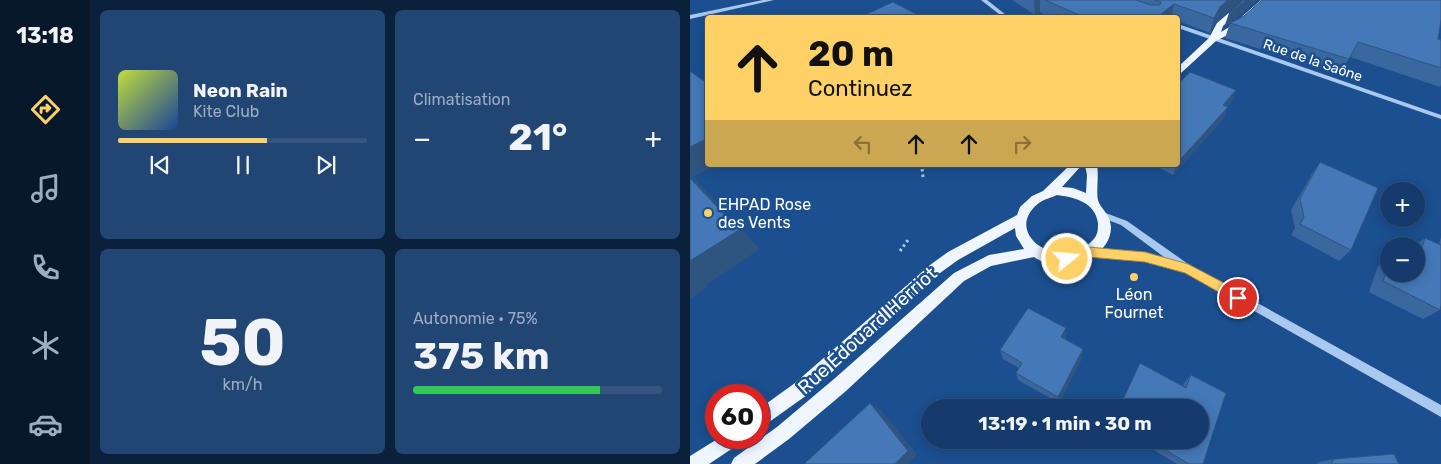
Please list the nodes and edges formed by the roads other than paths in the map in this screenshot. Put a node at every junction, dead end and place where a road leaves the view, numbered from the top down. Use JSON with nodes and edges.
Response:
{"nodes":[{"id":1,"x":771,"y":0,"type":"edge"},
{"id":2,"x":984,"y":0,"type":"edge"},
{"id":3,"x":1248,"y":0,"type":"edge"},
{"id":4,"x":1265,"y":0,"type":"edge"},
{"id":5,"x":1004,"y":15,"type":"edge"},
{"id":6,"x":690,"y":17,"type":"edge"},
{"id":7,"x":1180,"y":27,"type":"edge"},
{"id":8,"x":1213,"y":38,"type":"junction"},
{"id":9,"x":1180,"y":69,"type":"edge"},
{"id":10,"x":1441,"y":117,"type":"edge"},
{"id":11,"x":1075,"y":167,"type":"edge"},
{"id":12,"x":1091,"y":167,"type":"edge"},
{"id":13,"x":1048,"y":193,"type":"junction"},
{"id":14,"x":1092,"y":201,"type":"junction"},
{"id":15,"x":1103,"y":216,"type":"junction"},
{"id":16,"x":1020,"y":219,"type":"junction"},
{"id":17,"x":1035,"y":251,"type":"junction"},
{"id":18,"x":1088,"y":252,"type":"junction"},
{"id":19,"x":1188,"y":269,"type":"junction"},
{"id":20,"x":770,"y":411,"type":"edge"},
{"id":21,"x":1441,"y":411,"type":"edge"},
{"id":22,"x":716,"y":449,"type":"edge"},
{"id":23,"x":694,"y":464,"type":"edge"},
{"id":24,"x":740,"y":464,"type":"edge"}],
"edges":[{"from":1,"to":6,"type":"street"},
{"from":2,"to":5,"type":"street"},
{"from":3,"to":8,"type":"main road"},
{"from":4,"to":8,"type":"main road"},
{"from":7,"to":8,"type":"street","name":"Rue de la Saône"},
{"from":8,"to":9,"type":"main road"},
{"from":8,"to":10,"type":"street","name":"Rue de la Saône"},
{"from":11,"to":13,"type":"main road"},
{"from":12,"to":14,"type":"main road"},
{"from":13,"to":14,"type":"main road"},
{"from":13,"to":16,"type":"main road"},
{"from":14,"to":15,"type":"main road"},
{"from":15,"to":18,"type":"main road"},
{"from":15,"to":19,"type":"street"},
{"from":16,"to":17,"type":"main road"},
{"from":16,"to":20,"type":"main road","name":"Rue Édouard Herriot"},
{"from":17,"to":18,"type":"main road"},
{"from":17,"to":24,"type":"main road","name":"Rue Édouard Herriot"},
{"from":18,"to":19,"type":"street"},
{"from":19,"to":21,"type":"street"},
{"from":22,"to":23,"type":"main road"}]}
